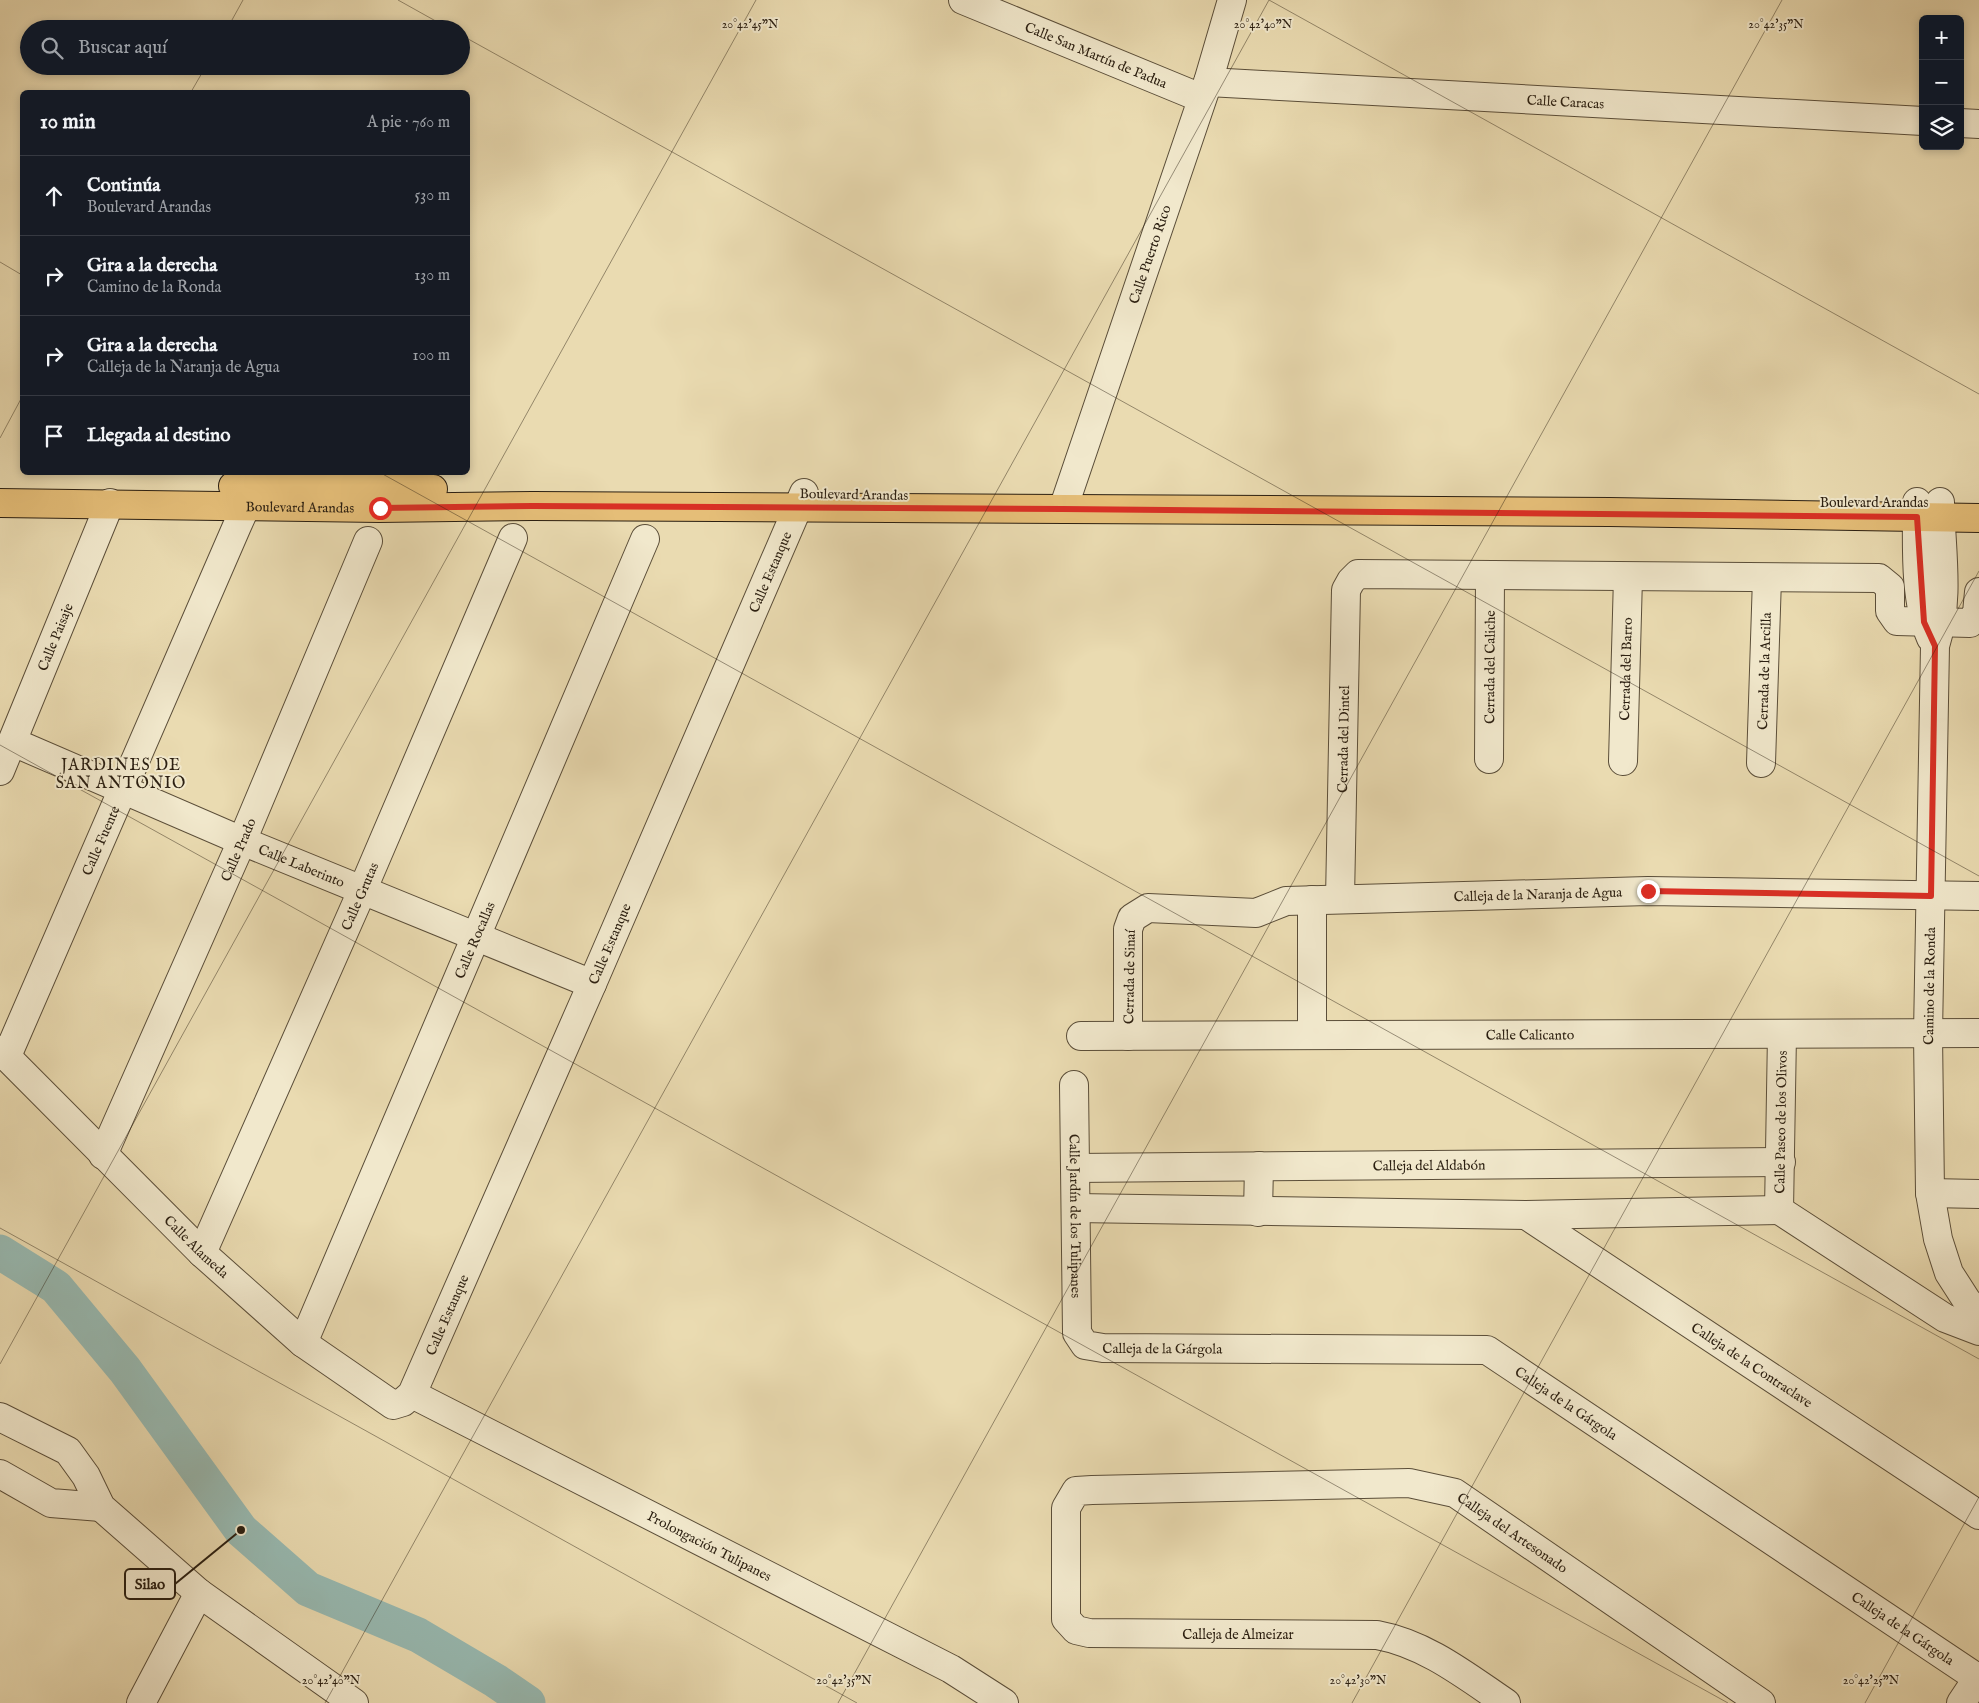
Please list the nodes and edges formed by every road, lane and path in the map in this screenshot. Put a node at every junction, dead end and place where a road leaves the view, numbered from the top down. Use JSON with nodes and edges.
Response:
{"nodes":[{"id":1,"x":963,"y":0,"type":"edge"},
{"id":2,"x":1232,"y":0,"type":"edge"},
{"id":3,"x":1205,"y":90,"type":"junction"},
{"id":4,"x":1919,"y":121,"type":"edge"},
{"id":5,"x":1964,"y":123,"type":"edge"},
{"id":6,"x":1979,"y":124,"type":"edge"},
{"id":7,"x":0,"y":484,"type":"edge"},
{"id":8,"x":247,"y":496,"type":"junction"},
{"id":9,"x":801,"y":500,"type":"junction"},
{"id":10,"x":1979,"y":502,"type":"edge"},
{"id":11,"x":0,"y":503,"type":"edge"},
{"id":12,"x":110,"y":503,"type":"junction"},
{"id":13,"x":1066,"y":503,"type":"junction"},
{"id":14,"x":1929,"y":509,"type":"junction"},
{"id":15,"x":1979,"y":518,"type":"edge"},
{"id":16,"x":513,"y":538,"type":"dead end"},
{"id":17,"x":645,"y":538,"type":"dead end"},
{"id":18,"x":368,"y":541,"type":"dead end"},
{"id":19,"x":1490,"y":576,"type":"junction"},
{"id":20,"x":1628,"y":577,"type":"junction"},
{"id":21,"x":1767,"y":578,"type":"junction"},
{"id":22,"x":1979,"y":592,"type":"edge"},
{"id":23,"x":1934,"y":630,"type":"junction"},
{"id":24,"x":13,"y":742,"type":"junction"},
{"id":25,"x":1489,"y":759,"type":"dead end"},
{"id":26,"x":1624,"y":761,"type":"dead end"},
{"id":27,"x":1761,"y":763,"type":"dead end"},
{"id":28,"x":0,"y":771,"type":"edge"},
{"id":29,"x":124,"y":790,"type":"junction"},
{"id":30,"x":242,"y":841,"type":"junction"},
{"id":31,"x":362,"y":891,"type":"junction"},
{"id":32,"x":1931,"y":896,"type":"junction"},
{"id":33,"x":1979,"y":896,"type":"edge"},
{"id":34,"x":1340,"y":899,"type":"junction"},
{"id":35,"x":1312,"y":900,"type":"junction"},
{"id":36,"x":1132,"y":918,"type":"joint"},
{"id":37,"x":477,"y":936,"type":"junction"},
{"id":38,"x":592,"y":984,"type":"junction"},
{"id":39,"x":1979,"y":1033,"type":"edge"},
{"id":40,"x":1782,"y":1034,"type":"junction"},
{"id":41,"x":1928,"y":1034,"type":"junction"},
{"id":42,"x":1081,"y":1036,"type":"dead end"},
{"id":43,"x":1128,"y":1036,"type":"junction"},
{"id":44,"x":1312,"y":1036,"type":"junction"},
{"id":45,"x":3,"y":1053,"type":"edge"},
{"id":46,"x":1074,"y":1085,"type":"dead end"},
{"id":47,"x":103,"y":1155,"type":"junction"},
{"id":48,"x":1781,"y":1162,"type":"junction"},
{"id":49,"x":1259,"y":1166,"type":"junction"},
{"id":50,"x":1075,"y":1168,"type":"junction"},
{"id":51,"x":1930,"y":1193,"type":"junction"},
{"id":52,"x":1979,"y":1194,"type":"edge"},
{"id":53,"x":1076,"y":1208,"type":"junction"},
{"id":54,"x":1779,"y":1210,"type":"junction"},
{"id":55,"x":1258,"y":1212,"type":"junction"},
{"id":56,"x":1526,"y":1215,"type":"junction"},
{"id":57,"x":202,"y":1253,"type":"junction"},
{"id":58,"x":1979,"y":1314,"type":"edge"},
{"id":59,"x":1979,"y":1331,"type":"edge"},
{"id":60,"x":303,"y":1343,"type":"junction"},
{"id":61,"x":1085,"y":1345,"type":"joint"},
{"id":62,"x":412,"y":1394,"type":"junction"},
{"id":63,"x":0,"y":1417,"type":"edge"},
{"id":64,"x":0,"y":1474,"type":"edge"},
{"id":65,"x":101,"y":1507,"type":"junction"},
{"id":66,"x":1979,"y":1515,"type":"edge"},
{"id":67,"x":199,"y":1593,"type":"junction"},
{"id":68,"x":1076,"y":1630,"type":"joint"},
{"id":69,"x":1978,"y":1677,"type":"edge"},
{"id":70,"x":141,"y":1703,"type":"edge"},
{"id":71,"x":354,"y":1703,"type":"edge"},
{"id":72,"x":1004,"y":1703,"type":"edge"},
{"id":73,"x":1506,"y":1703,"type":"edge"},
{"id":74,"x":1761,"y":1703,"type":"edge"},
{"id":75,"x":1961,"y":1703,"type":"edge"}],
"edges":[{"from":1,"to":3,"type":"street","name":"Calle San Martín de Padua"},
{"from":2,"to":3,"type":"street","name":"Calle Puerto Rico"},
{"from":3,"to":4,"type":"street","name":"Calle Caracas"},
{"from":3,"to":13,"type":"street","name":"Calle Puerto Rico"},
{"from":5,"to":6,"type":"street"},
{"from":7,"to":8,"type":"main road","name":"Boulevard Arandas"},
{"from":8,"to":9,"type":"main road","name":"Boulevard Arandas"},
{"from":8,"to":12,"type":"main road","name":"Boulevard Arandas"},
{"from":8,"to":29,"type":"street","name":"Calle Fuente"},
{"from":9,"to":13,"type":"main road","name":"Boulevard Arandas"},
{"from":9,"to":38,"type":"street","name":"Calle Estanque"},
{"from":10,"to":14,"type":"main road","name":"Boulevard Arandas"},
{"from":11,"to":12,"type":"main road","name":"Boulevard Arandas"},
{"from":12,"to":24,"type":"street","name":"Calle Paisaje"},
{"from":13,"to":14,"type":"main road","name":"Boulevard Arandas"},
{"from":14,"to":15,"type":"main road","name":"Boulevard Arandas"},
{"from":14,"to":23,"type":"street","name":"Camino de la Ronda"},
{"from":16,"to":31,"type":"street","name":"Calle Grutas"},
{"from":17,"to":37,"type":"street","name":"Calle Rocallas"},
{"from":18,"to":30,"type":"street","name":"Calle Prado"},
{"from":19,"to":20,"type":"street"},
{"from":19,"to":25,"type":"street","name":"Cerrada del Caliche"},
{"from":19,"to":34,"type":"street","name":"Cerrada del Dintel"},
{"from":20,"to":21,"type":"street"},
{"from":20,"to":26,"type":"street","name":"Cerrada del Barro"},
{"from":21,"to":23,"type":"street"},
{"from":21,"to":27,"type":"street","name":"Cerrada de la Arcilla"},
{"from":22,"to":23,"type":"street"},
{"from":23,"to":32,"type":"street","name":"Camino de la Ronda"},
{"from":24,"to":28,"type":"street","name":"Calle Paisaje"},
{"from":24,"to":29,"type":"street","name":"Calle Laberinto"},
{"from":29,"to":30,"type":"street","name":"Calle Laberinto"},
{"from":29,"to":45,"type":"street","name":"Calle Fuente"},
{"from":30,"to":31,"type":"street","name":"Calle Laberinto"},
{"from":30,"to":47,"type":"street","name":"Calle Prado"},
{"from":31,"to":37,"type":"street","name":"Calle Laberinto"},
{"from":31,"to":57,"type":"street","name":"Calle Grutas"},
{"from":32,"to":33,"type":"street","name":"Calleja de la Naranja de Agua"},
{"from":32,"to":34,"type":"street","name":"Calleja de la Naranja de Agua"},
{"from":32,"to":41,"type":"street","name":"Camino de la Ronda"},
{"from":34,"to":35,"type":"street","name":"Calleja de la Naranja de Agua"},
{"from":35,"to":36,"type":"street","name":"Calleja de la Naranja de Agua"},
{"from":35,"to":44,"type":"street"},
{"from":36,"to":43,"type":"street","name":"Cerrada de Sinaí"},
{"from":37,"to":38,"type":"street","name":"Calle Laberinto"},
{"from":37,"to":60,"type":"street","name":"Calle Rocallas"},
{"from":38,"to":62,"type":"street","name":"Calle Estanque"},
{"from":39,"to":41,"type":"street","name":"Calle Calicanto"},
{"from":40,"to":41,"type":"street","name":"Calle Calicanto"},
{"from":40,"to":44,"type":"street","name":"Calle Calicanto"},
{"from":40,"to":48,"type":"street","name":"Calle Paseo de los Olivos"},
{"from":41,"to":51,"type":"street","name":"Camino de la Ronda"},
{"from":42,"to":43,"type":"street","name":"Calle Calicanto"},
{"from":43,"to":44,"type":"street","name":"Calle Calicanto"},
{"from":45,"to":47,"type":"street","name":"Calle Alameda"},
{"from":46,"to":50,"type":"street","name":"Calle Jardín de los Tulipanes"},
{"from":47,"to":57,"type":"street","name":"Calle Alameda"},
{"from":48,"to":49,"type":"street","name":"Calleja del Aldabón"},
{"from":48,"to":54,"type":"street","name":"Calle Paseo de los Olivos"},
{"from":49,"to":50,"type":"street","name":"Calleja del Aldabón"},
{"from":49,"to":55,"type":"street"},
{"from":50,"to":53,"type":"street","name":"Calle Jardín de los Tulipanes"},
{"from":51,"to":52,"type":"street"},
{"from":51,"to":58,"type":"street","name":"Camino de la Ronda"},
{"from":53,"to":55,"type":"street"},
{"from":53,"to":61,"type":"street","name":"Calle Jardín de los Tulipanes"},
{"from":54,"to":56,"type":"street"},
{"from":54,"to":59,"type":"street"},
{"from":55,"to":56,"type":"street"},
{"from":56,"to":66,"type":"street","name":"Calleja de la Contraclave"},
{"from":57,"to":60,"type":"street","name":"Calle Alameda"},
{"from":60,"to":62,"type":"street","name":"Calle Alameda"},
{"from":61,"to":69,"type":"street","name":"Calleja de la Gárgola"},
{"from":62,"to":72,"type":"street","name":"Prolongación Tulipanes"},
{"from":63,"to":65,"type":"street"},
{"from":64,"to":65,"type":"street"},
{"from":65,"to":67,"type":"street"},
{"from":67,"to":70,"type":"street"},
{"from":67,"to":71,"type":"street"},
{"from":68,"to":73,"type":"street","name":"Calleja de Almeizar"},
{"from":68,"to":74,"type":"street","name":"Calleja del Artesonado"},
{"from":69,"to":75,"type":"street"}]}
